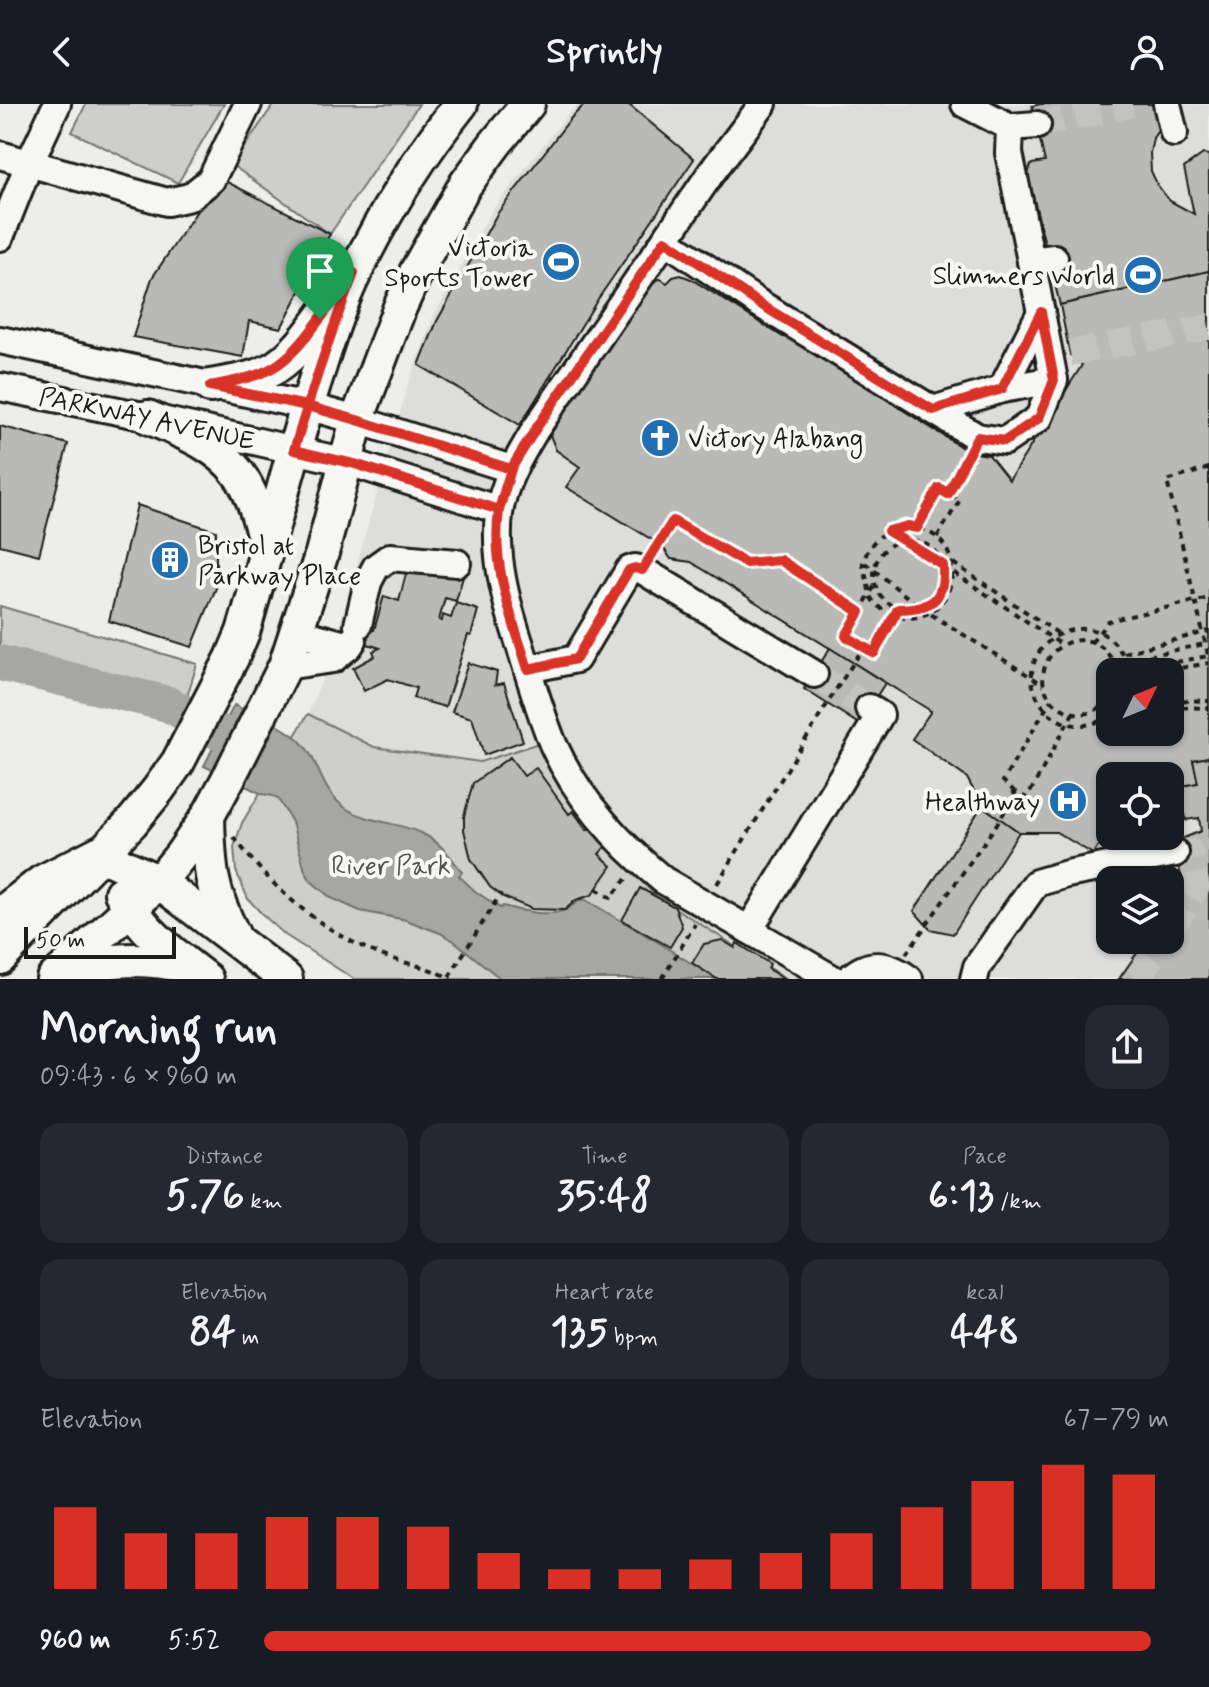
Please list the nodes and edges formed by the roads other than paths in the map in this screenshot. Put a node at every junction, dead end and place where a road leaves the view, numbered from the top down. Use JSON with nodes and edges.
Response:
{"nodes":[{"id":1,"x":57,"y":104,"type":"edge"},
{"id":2,"x":248,"y":104,"type":"edge"},
{"id":3,"x":461,"y":104,"type":"edge"},
{"id":4,"x":528,"y":104,"type":"edge"},
{"id":5,"x":763,"y":104,"type":"edge"},
{"id":6,"x":965,"y":104,"type":"edge"},
{"id":7,"x":1167,"y":104,"type":"edge"},
{"id":8,"x":1037,"y":125,"type":"tunnel mouth"},
{"id":9,"x":1010,"y":127,"type":"junction"},
{"id":10,"x":1174,"y":133,"type":"dead end"},
{"id":11,"x":0,"y":155,"type":"edge"},
{"id":12,"x":29,"y":164,"type":"junction"},
{"id":13,"x":0,"y":237,"type":"edge"},
{"id":14,"x":665,"y":240,"type":"junction"},
{"id":15,"x":354,"y":273,"type":"junction"},
{"id":16,"x":1041,"y":312,"type":"junction"},
{"id":17,"x":0,"y":340,"type":"edge"},
{"id":18,"x":1058,"y":363,"type":"junction"},
{"id":19,"x":210,"y":386,"type":"junction"},
{"id":20,"x":0,"y":387,"type":"edge"},
{"id":21,"x":1002,"y":389,"type":"junction"},
{"id":22,"x":307,"y":406,"type":"junction"},
{"id":23,"x":933,"y":410,"type":"junction"},
{"id":24,"x":148,"y":417,"type":"junction"},
{"id":25,"x":357,"y":420,"type":"junction"},
{"id":26,"x":294,"y":450,"type":"junction"},
{"id":27,"x":345,"y":462,"type":"junction"},
{"id":28,"x":511,"y":469,"type":"junction"},
{"id":29,"x":499,"y":510,"type":"junction"},
{"id":30,"x":267,"y":548,"type":"junction"},
{"id":31,"x":457,"y":563,"type":"dead end"},
{"id":32,"x":298,"y":632,"type":"junction"},
{"id":33,"x":353,"y":637,"type":"junction"},
{"id":34,"x":528,"y":669,"type":"junction"},
{"id":35,"x":282,"y":673,"type":"junction"},
{"id":36,"x":814,"y":674,"type":"tunnel mouth"},
{"id":37,"x":869,"y":708,"type":"dead end"},
{"id":38,"x":219,"y":824,"type":"junction"},
{"id":39,"x":1175,"y":853,"type":"dead end"},
{"id":40,"x":101,"y":855,"type":"junction"},
{"id":41,"x":159,"y":882,"type":"junction"},
{"id":42,"x":130,"y":909,"type":"junction"},
{"id":43,"x":0,"y":918,"type":"edge"},
{"id":44,"x":749,"y":930,"type":"junction"},
{"id":45,"x":237,"y":941,"type":"junction"},
{"id":46,"x":0,"y":958,"type":"edge"},
{"id":47,"x":198,"y":973,"type":"edge"},
{"id":48,"x":902,"y":974,"type":"edge"},
{"id":49,"x":53,"y":979,"type":"edge"},
{"id":50,"x":60,"y":979,"type":"edge"},
{"id":51,"x":286,"y":979,"type":"edge"},
{"id":52,"x":833,"y":979,"type":"edge"},
{"id":53,"x":849,"y":979,"type":"edge"},
{"id":54,"x":974,"y":979,"type":"edge"}],
"edges":[{"from":1,"to":12,"type":"street"},
{"from":2,"to":12,"type":"street"},
{"from":3,"to":15,"type":"main road"},
{"from":4,"to":25,"type":"main road"},
{"from":5,"to":14,"type":"street"},
{"from":6,"to":9,"type":"street"},
{"from":7,"to":10,"type":"street"},
{"from":8,"to":9,"type":"street"},
{"from":9,"to":16,"type":"street"},
{"from":11,"to":12,"type":"street"},
{"from":12,"to":13,"type":"street"},
{"from":14,"to":23,"type":"street"},
{"from":14,"to":28,"type":"street"},
{"from":15,"to":19,"type":"main road"},
{"from":15,"to":22,"type":"main road"},
{"from":16,"to":18,"type":"street"},
{"from":16,"to":21,"type":"street"},
{"from":17,"to":19,"type":"street","name":"PARKWAY AVENUE"},
{"from":18,"to":21,"type":"street"},
{"from":18,"to":23,"type":"street"},
{"from":19,"to":22,"type":"street","name":"PARKWAY AVENUE"},
{"from":20,"to":24,"type":"street","name":"PARKWAY AVENUE"},
{"from":21,"to":23,"type":"street"},
{"from":22,"to":25,"type":"street","name":"PARKWAY AVENUE"},
{"from":22,"to":26,"type":"main road"},
{"from":24,"to":26,"type":"street","name":"PARKWAY AVENUE"},
{"from":24,"to":30,"type":"main road"},
{"from":25,"to":27,"type":"main road"},
{"from":25,"to":28,"type":"street","name":"PARKWAY AVENUE"},
{"from":26,"to":27,"type":"street","name":"PARKWAY AVENUE"},
{"from":26,"to":30,"type":"main road"},
{"from":27,"to":29,"type":"street","name":"PARKWAY AVENUE"},
{"from":27,"to":32,"type":"main road"},
{"from":28,"to":29,"type":"street"},
{"from":29,"to":34,"type":"street"},
{"from":30,"to":40,"type":"main road"},
{"from":31,"to":33,"type":"street"},
{"from":32,"to":33,"type":"street"},
{"from":32,"to":35,"type":"main road"},
{"from":33,"to":35,"type":"street"},
{"from":34,"to":36,"type":"street"},
{"from":34,"to":44,"type":"street"},
{"from":35,"to":38,"type":"main road"},
{"from":37,"to":44,"type":"street"},
{"from":38,"to":41,"type":"main road"},
{"from":38,"to":45,"type":"main road"},
{"from":39,"to":54,"type":"street"},
{"from":40,"to":41,"type":"main road"},
{"from":40,"to":42,"type":"main road"},
{"from":40,"to":43,"type":"highway"},
{"from":40,"to":46,"type":"main road"},
{"from":41,"to":42,"type":"main road"},
{"from":41,"to":45,"type":"main road"},
{"from":42,"to":47,"type":"main road"},
{"from":42,"to":49,"type":"main road"},
{"from":44,"to":52,"type":"street"},
{"from":45,"to":51,"type":"main road"},
{"from":47,"to":50,"type":"main road"},
{"from":48,"to":53,"type":"street"}]}
